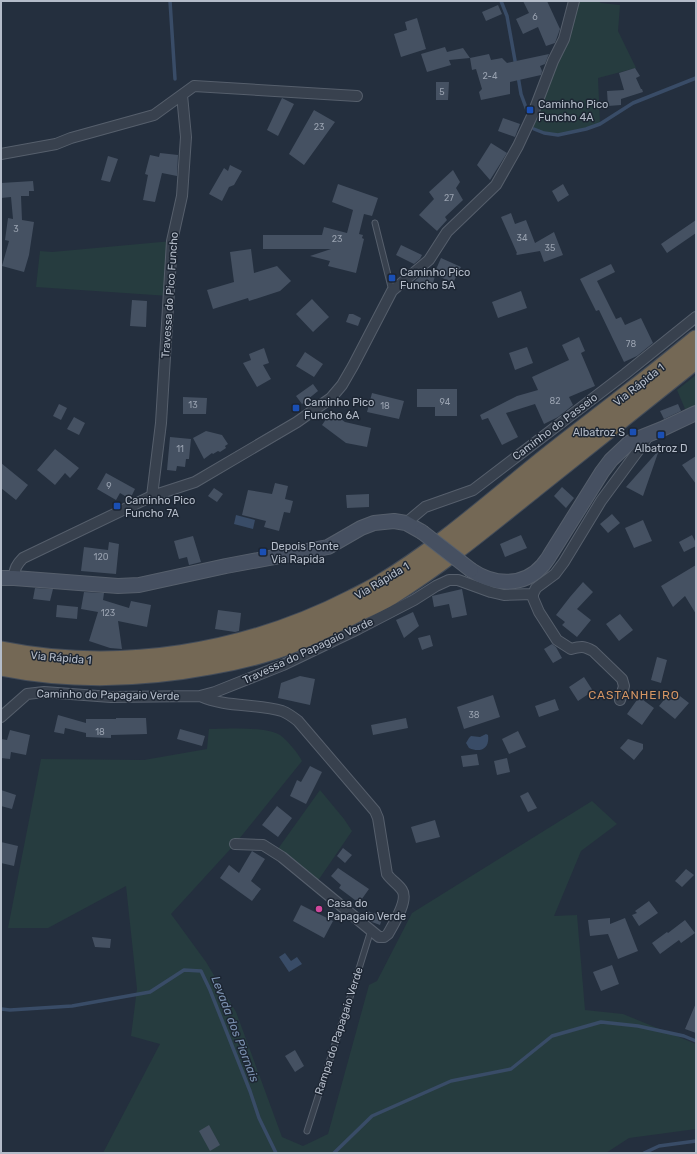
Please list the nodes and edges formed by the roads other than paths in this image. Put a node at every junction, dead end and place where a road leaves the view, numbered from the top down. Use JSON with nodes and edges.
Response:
{"nodes":[{"id":1,"x":574,"y":1,"type":"edge"},
{"id":2,"x":182,"y":94,"type":"junction"},
{"id":3,"x":357,"y":96,"type":"dead end"},
{"id":4,"x":1,"y":154,"type":"edge"},
{"id":5,"x":375,"y":223,"type":"dead end"},
{"id":6,"x":392,"y":291,"type":"junction"},
{"id":7,"x":696,"y":317,"type":"edge"},
{"id":8,"x":696,"y":340,"type":"edge"},
{"id":9,"x":696,"y":359,"type":"edge"},
{"id":10,"x":696,"y":413,"type":"edge"},
{"id":11,"x":649,"y":434,"type":"junction"},
{"id":12,"x":152,"y":496,"type":"junction"},
{"id":13,"x":406,"y":523,"type":"junction"},
{"id":14,"x":7,"y":578,"type":"edge"},
{"id":15,"x":533,"y":594,"type":"junction"},
{"id":16,"x":1,"y":651,"type":"edge"},
{"id":17,"x":1,"y":666,"type":"edge"},
{"id":18,"x":200,"y":696,"type":"junction"},
{"id":19,"x":620,"y":700,"type":"dead end"},
{"id":20,"x":1,"y":717,"type":"edge"},
{"id":21,"x":236,"y":844,"type":"dead end"},
{"id":22,"x":371,"y":930,"type":"junction"},
{"id":23,"x":307,"y":1131,"type":"dead end"}],
"edges":[{"from":1,"to":6,"type":"street"},
{"from":2,"to":3,"type":"street"},
{"from":2,"to":4,"type":"street"},
{"from":2,"to":12,"type":"street","name":"Travessa do Pico Funcho"},
{"from":5,"to":6,"type":"lane"},
{"from":6,"to":12,"type":"street"},
{"from":7,"to":13,"type":"street","name":"Caminho do Passeio"},
{"from":8,"to":16,"type":"highway","name":"Via Rápida 1"},
{"from":9,"to":17,"type":"highway","name":"Via Rápida 1"},
{"from":10,"to":11,"type":"street"},
{"from":11,"to":13,"type":"street","bridge":true},
{"from":11,"to":15,"type":"street"},
{"from":12,"to":14,"type":"street"},
{"from":13,"to":14,"type":"street"},
{"from":15,"to":18,"type":"street","name":"Travessa do Papagaio Verde"},
{"from":15,"to":19,"type":"street"},
{"from":18,"to":20,"type":"street","name":"Caminho do Papagaio Verde"},
{"from":18,"to":22,"type":"street"},
{"from":21,"to":22,"type":"street"},
{"from":22,"to":23,"type":"lane","name":"Rampa do Papagaio Verde"}]}
